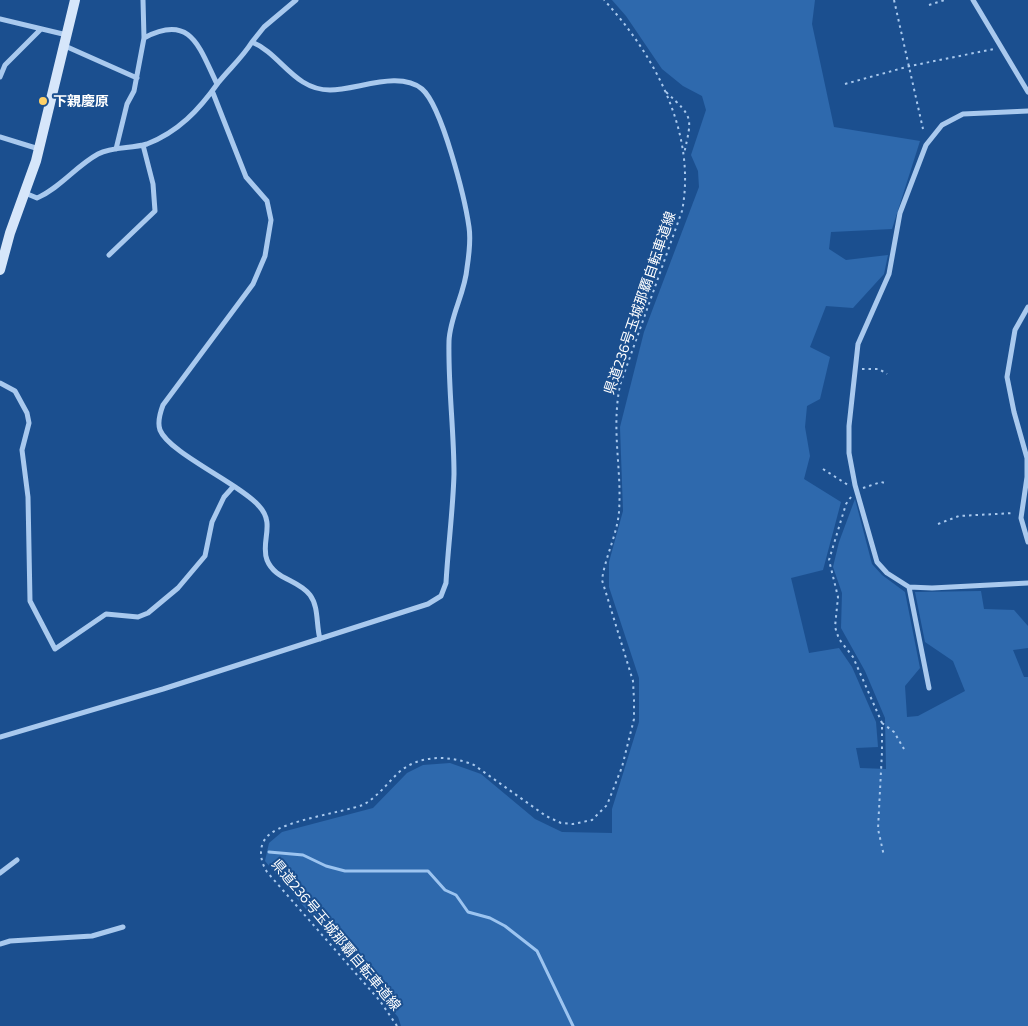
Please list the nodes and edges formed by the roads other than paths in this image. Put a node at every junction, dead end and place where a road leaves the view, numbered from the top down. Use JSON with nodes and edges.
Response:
{"nodes":[{"id":1,"x":75,"y":0,"type":"edge"},
{"id":2,"x":143,"y":0,"type":"edge"},
{"id":3,"x":296,"y":0,"type":"edge"},
{"id":4,"x":973,"y":0,"type":"edge"},
{"id":5,"x":0,"y":19,"type":"edge"},
{"id":6,"x":41,"y":29,"type":"junction"},
{"id":7,"x":68,"y":35,"type":"junction"},
{"id":8,"x":144,"y":38,"type":"junction"},
{"id":9,"x":252,"y":42,"type":"junction"},
{"id":10,"x":64,"y":46,"type":"junction"},
{"id":11,"x":0,"y":77,"type":"edge"},
{"id":12,"x":137,"y":78,"type":"junction"},
{"id":13,"x":217,"y":84,"type":"junction"},
{"id":14,"x":1028,"y":92,"type":"edge"},
{"id":15,"x":213,"y":93,"type":"junction"},
{"id":16,"x":1028,"y":111,"type":"edge"},
{"id":17,"x":0,"y":137,"type":"edge"},
{"id":18,"x":143,"y":145,"type":"junction"},
{"id":19,"x":39,"y":149,"type":"junction"},
{"id":20,"x":116,"y":149,"type":"junction"},
{"id":21,"x":24,"y":193,"type":"junction"},
{"id":22,"x":109,"y":256,"type":"dead end"},
{"id":23,"x":0,"y":270,"type":"edge"},
{"id":24,"x":1028,"y":307,"type":"edge"},
{"id":25,"x":0,"y":383,"type":"edge"},
{"id":26,"x":233,"y":486,"type":"junction"},
{"id":27,"x":1028,"y":542,"type":"edge"},
{"id":28,"x":1028,"y":584,"type":"edge"},
{"id":29,"x":909,"y":587,"type":"junction"},
{"id":30,"x":320,"y":639,"type":"junction"},
{"id":31,"x":929,"y":688,"type":"dead end"},
{"id":32,"x":0,"y":737,"type":"edge"},
{"id":33,"x":17,"y":860,"type":"dead end"},
{"id":34,"x":0,"y":873,"type":"edge"},
{"id":35,"x":123,"y":927,"type":"dead end"},
{"id":36,"x":0,"y":944,"type":"edge"}],
"edges":[{"from":1,"to":7,"type":"main road"},
{"from":2,"to":8,"type":"street"},
{"from":3,"to":9,"type":"street"},
{"from":4,"to":14,"type":"street"},
{"from":5,"to":6,"type":"street"},
{"from":6,"to":7,"type":"street"},
{"from":6,"to":11,"type":"street"},
{"from":7,"to":10,"type":"main road"},
{"from":8,"to":12,"type":"street"},
{"from":8,"to":13,"type":"street"},
{"from":9,"to":13,"type":"street"},
{"from":9,"to":30,"type":"street"},
{"from":10,"to":12,"type":"street"},
{"from":10,"to":19,"type":"main road"},
{"from":12,"to":20,"type":"street"},
{"from":13,"to":15,"type":"street"},
{"from":15,"to":18,"type":"street"},
{"from":15,"to":26,"type":"street"},
{"from":16,"to":29,"type":"street"},
{"from":17,"to":19,"type":"street"},
{"from":18,"to":20,"type":"street"},
{"from":18,"to":22,"type":"street"},
{"from":19,"to":21,"type":"main road"},
{"from":20,"to":21,"type":"street"},
{"from":21,"to":23,"type":"main road"},
{"from":24,"to":27,"type":"street"},
{"from":25,"to":26,"type":"street"},
{"from":26,"to":30,"type":"street"},
{"from":28,"to":29,"type":"street"},
{"from":29,"to":31,"type":"street"},
{"from":30,"to":32,"type":"street"},
{"from":33,"to":34,"type":"street"},
{"from":35,"to":36,"type":"street"}]}
